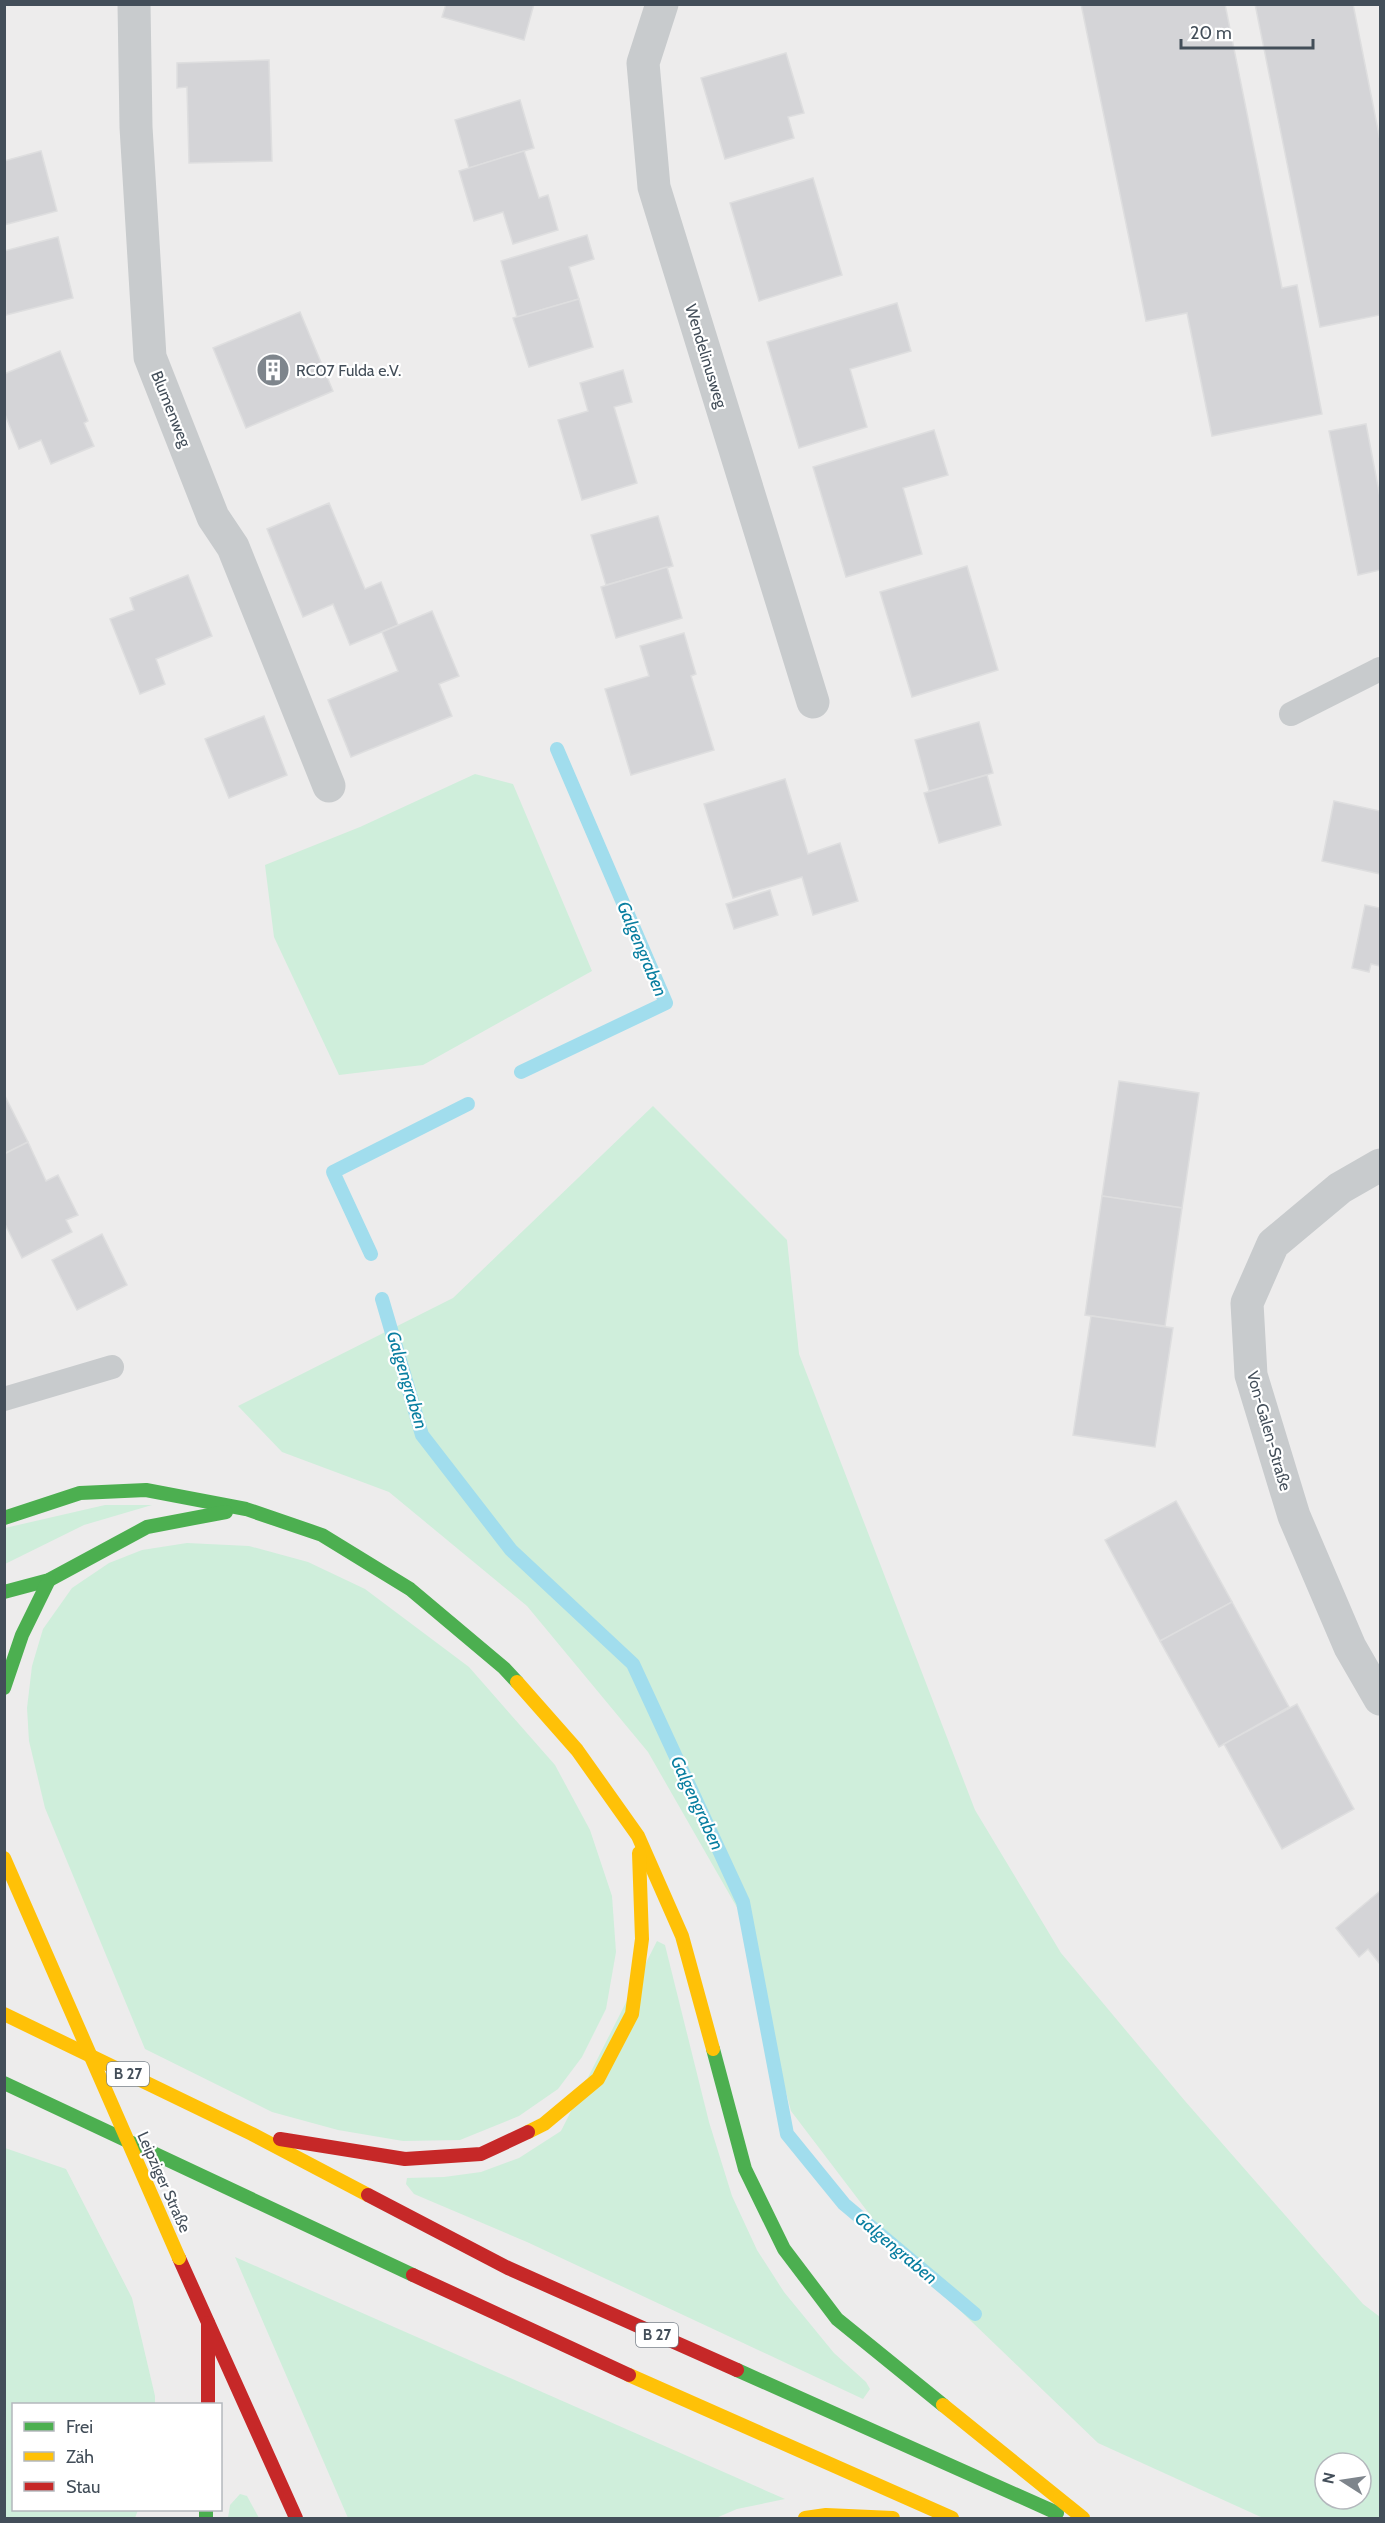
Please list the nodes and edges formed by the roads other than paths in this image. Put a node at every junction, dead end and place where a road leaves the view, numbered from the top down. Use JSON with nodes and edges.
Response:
{"nodes":[{"id":1,"x":134,"y":4,"type":"edge"},
{"id":2,"x":662,"y":4,"type":"edge"},
{"id":3,"x":1380,"y":669,"type":"edge"},
{"id":4,"x":813,"y":702,"type":"dead end"},
{"id":5,"x":1291,"y":714,"type":"dead end"},
{"id":6,"x":329,"y":786,"type":"dead end"},
{"id":7,"x":1380,"y":1165,"type":"edge"},
{"id":8,"x":112,"y":1367,"type":"dead end"},
{"id":9,"x":4,"y":1399,"type":"edge"},
{"id":10,"x":246,"y":1509,"type":"junction"},
{"id":11,"x":4,"y":1518,"type":"edge"},
{"id":12,"x":49,"y":1580,"type":"junction"},
{"id":13,"x":4,"y":1592,"type":"edge"},
{"id":14,"x":4,"y":1688,"type":"edge"},
{"id":15,"x":1380,"y":1700,"type":"edge"},
{"id":16,"x":638,"y":1836,"type":"junction"},
{"id":17,"x":4,"y":1858,"type":"edge"},
{"id":18,"x":4,"y":2014,"type":"edge"},
{"id":19,"x":4,"y":2083,"type":"edge"},
{"id":20,"x":252,"y":2134,"type":"junction"},
{"id":21,"x":208,"y":2323,"type":"junction"},
{"id":22,"x":208,"y":2403,"type":"edge"},
{"id":23,"x":296,"y":2518,"type":"edge"},
{"id":24,"x":805,"y":2518,"type":"edge"},
{"id":25,"x":893,"y":2518,"type":"edge"},
{"id":26,"x":952,"y":2518,"type":"edge"},
{"id":27,"x":1071,"y":2518,"type":"edge"},
{"id":28,"x":1083,"y":2518,"type":"edge"}],
"edges":[{"from":1,"to":6,"type":"street","name":"Blumenweg"},
{"from":2,"to":4,"type":"street","name":"Wendelinusweg"},
{"from":3,"to":5,"type":"lane"},
{"from":7,"to":15,"type":"street","name":"Von-Galen-Straße"},
{"from":8,"to":9,"type":"lane"},
{"from":10,"to":11,"type":"main road"},
{"from":10,"to":12,"type":"main road"},
{"from":10,"to":16,"type":"main road"},
{"from":12,"to":13,"type":"main road"},
{"from":12,"to":14,"type":"main road"},
{"from":16,"to":20,"type":"main road"},
{"from":16,"to":28,"type":"main road"},
{"from":17,"to":21,"type":"main road","name":"Leipziger Straße","bridge":true},
{"from":18,"to":20,"type":"main road","number":"B 27"},
{"from":19,"to":26,"type":"main road"},
{"from":20,"to":27,"type":"main road","number":"B 27"},
{"from":21,"to":22,"type":"main road"},
{"from":21,"to":23,"type":"main road","name":"Leipziger Straße"},
{"from":24,"to":25,"type":"main road"}]}
